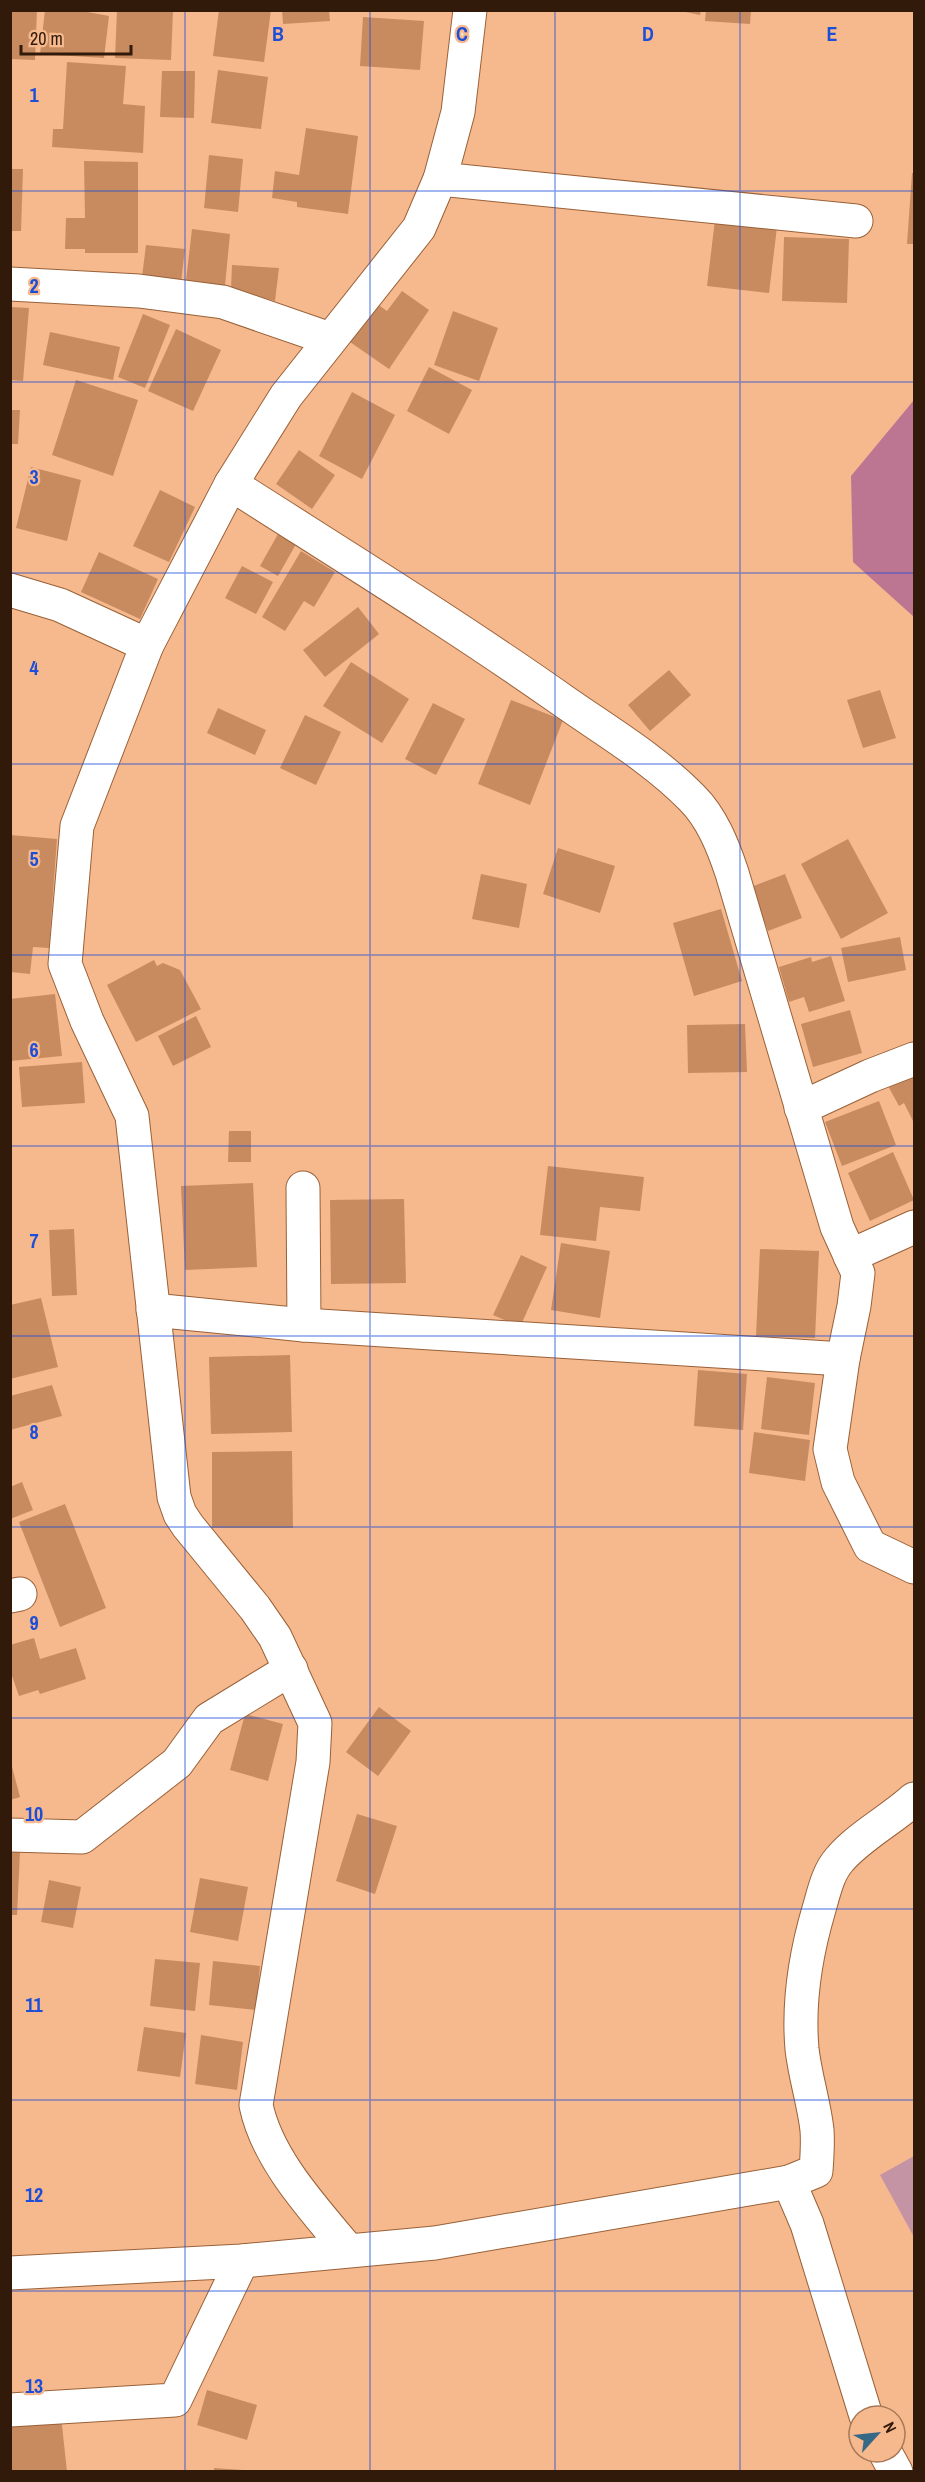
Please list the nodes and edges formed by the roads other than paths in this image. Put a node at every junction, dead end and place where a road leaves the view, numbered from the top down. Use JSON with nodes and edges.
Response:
{"nodes":[{"id":1,"x":470,"y":10,"type":"edge"},
{"id":2,"x":440,"y":179,"type":"junction"},
{"id":3,"x":856,"y":221,"type":"dead end"},
{"id":4,"x":10,"y":284,"type":"edge"},
{"id":5,"x":330,"y":339,"type":"junction"},
{"id":6,"x":231,"y":484,"type":"junction"},
{"id":7,"x":10,"y":590,"type":"edge"},
{"id":8,"x":147,"y":645,"type":"junction"},
{"id":9,"x":915,"y":1059,"type":"edge"},
{"id":10,"x":801,"y":1108,"type":"junction"},
{"id":11,"x":303,"y":1188,"type":"dead end"},
{"id":12,"x":915,"y":1227,"type":"edge"},
{"id":13,"x":850,"y":1256,"type":"junction"},
{"id":14,"x":153,"y":1310,"type":"junction"},
{"id":15,"x":304,"y":1325,"type":"junction"},
{"id":16,"x":843,"y":1359,"type":"junction"},
{"id":17,"x":915,"y":1567,"type":"edge"},
{"id":18,"x":291,"y":1669,"type":"junction"},
{"id":19,"x":915,"y":1799,"type":"edge"},
{"id":20,"x":10,"y":1835,"type":"edge"},
{"id":21,"x":789,"y":2182,"type":"junction"},
{"id":22,"x":348,"y":2250,"type":"junction"},
{"id":23,"x":242,"y":2260,"type":"junction"},
{"id":24,"x":10,"y":2273,"type":"edge"},
{"id":25,"x":862,"y":2404,"type":"edge"},
{"id":26,"x":10,"y":2410,"type":"edge"}],
"edges":[{"from":1,"to":2,"type":"street"},
{"from":2,"to":3,"type":"street"},
{"from":2,"to":5,"type":"street"},
{"from":4,"to":5,"type":"street"},
{"from":5,"to":6,"type":"street"},
{"from":6,"to":8,"type":"street"},
{"from":6,"to":10,"type":"street"},
{"from":7,"to":8,"type":"street"},
{"from":8,"to":14,"type":"street"},
{"from":9,"to":10,"type":"street"},
{"from":10,"to":13,"type":"street"},
{"from":11,"to":15,"type":"street"},
{"from":12,"to":13,"type":"street"},
{"from":13,"to":16,"type":"street"},
{"from":14,"to":15,"type":"street"},
{"from":14,"to":18,"type":"street"},
{"from":15,"to":16,"type":"street"},
{"from":16,"to":17,"type":"street"},
{"from":18,"to":20,"type":"street"},
{"from":18,"to":22,"type":"street"},
{"from":19,"to":21,"type":"street"},
{"from":21,"to":22,"type":"street"},
{"from":21,"to":25,"type":"street"},
{"from":22,"to":23,"type":"street"},
{"from":23,"to":24,"type":"street"},
{"from":23,"to":26,"type":"street"}]}
